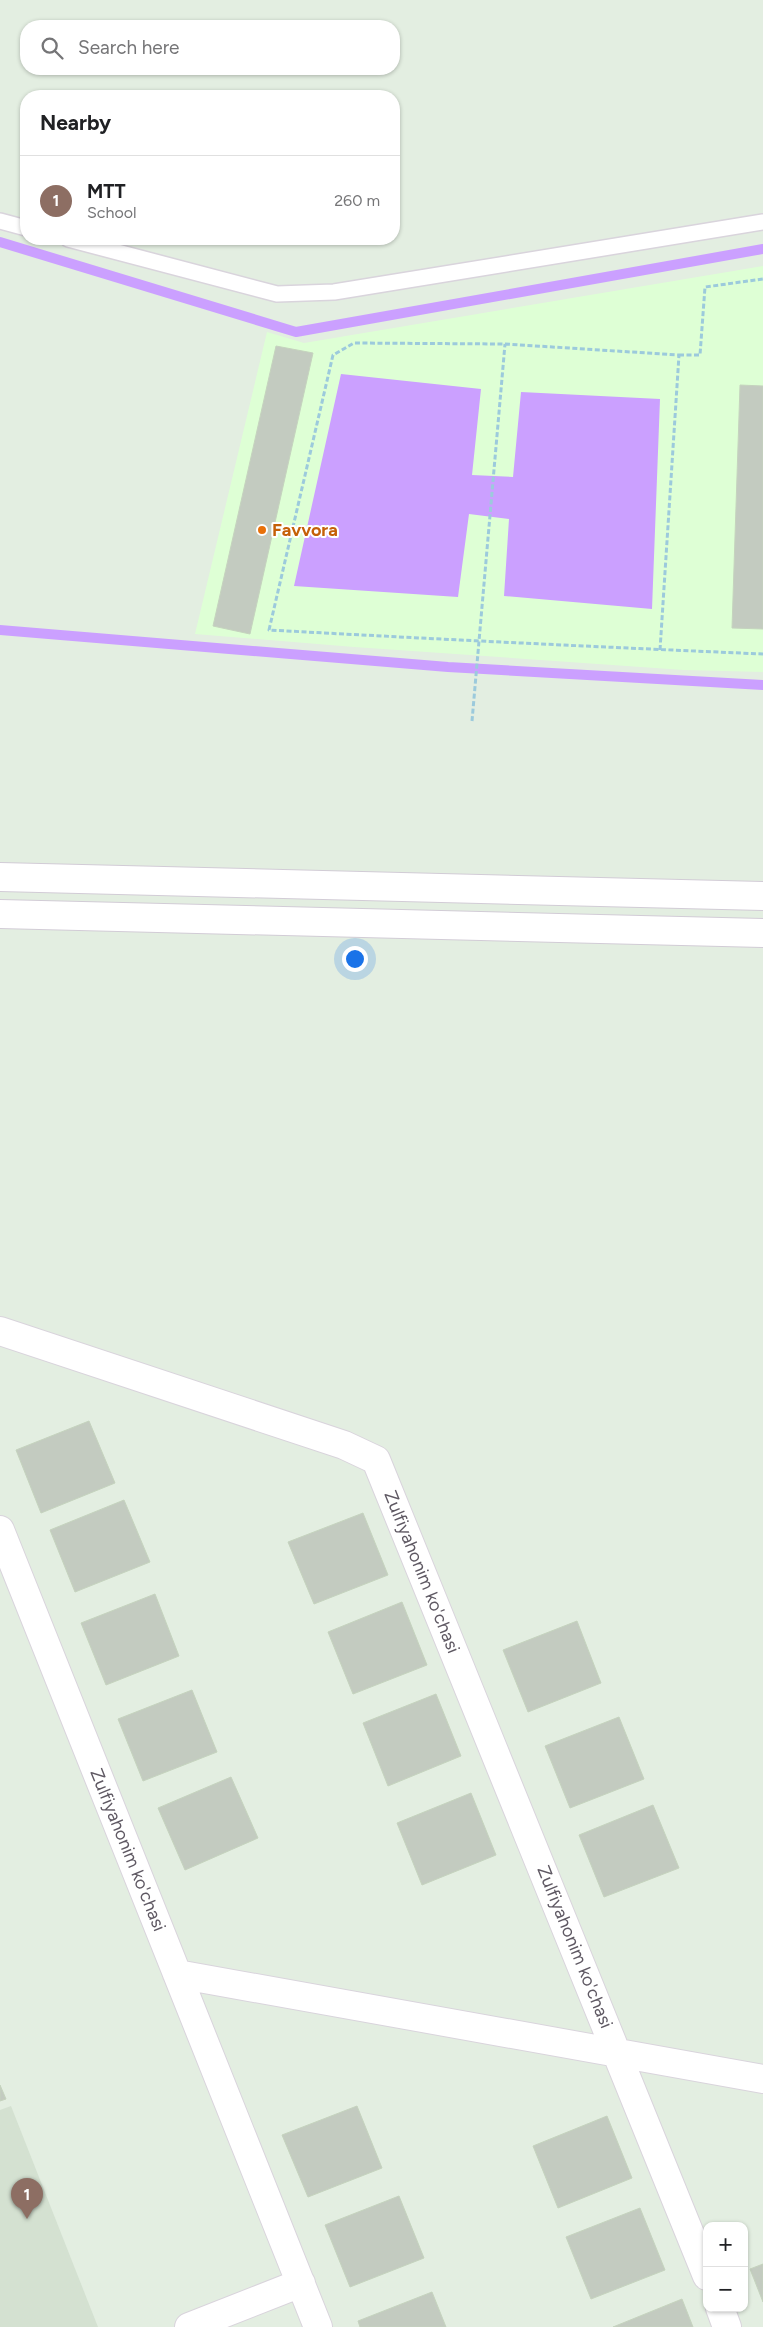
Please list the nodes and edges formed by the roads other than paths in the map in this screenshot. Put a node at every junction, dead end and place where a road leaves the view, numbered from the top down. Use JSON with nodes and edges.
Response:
{"nodes":[{"id":1,"x":0,"y":221,"type":"edge"},
{"id":2,"x":763,"y":222,"type":"edge"},
{"id":3,"x":20,"y":226,"type":"edge"},
{"id":4,"x":91,"y":245,"type":"edge"},
{"id":5,"x":0,"y":877,"type":"edge"},
{"id":6,"x":763,"y":896,"type":"edge"},
{"id":7,"x":0,"y":914,"type":"edge"},
{"id":8,"x":763,"y":933,"type":"edge"},
{"id":9,"x":0,"y":1331,"type":"edge"},
{"id":10,"x":0,"y":1530,"type":"edge"},
{"id":11,"x":177,"y":1974,"type":"junction"},
{"id":12,"x":618,"y":2053,"type":"junction"},
{"id":13,"x":763,"y":2079,"type":"edge"},
{"id":14,"x":703,"y":2267,"type":"edge"},
{"id":15,"x":301,"y":2283,"type":"junction"},
{"id":16,"x":721,"y":2312,"type":"edge"},
{"id":17,"x":189,"y":2327,"type":"edge"},
{"id":18,"x":318,"y":2327,"type":"edge"},
{"id":19,"x":727,"y":2327,"type":"edge"}],
"edges":[{"from":1,"to":3,"type":"lane"},
{"from":2,"to":4,"type":"lane"},
{"from":5,"to":6,"type":"street"},
{"from":7,"to":8,"type":"street"},
{"from":9,"to":12,"type":"street","name":"Zulfiyahonim ko'chasi"},
{"from":10,"to":11,"type":"street","name":"Zulfiyahonim ko'chasi"},
{"from":11,"to":12,"type":"street","name":"Zulfiyahonim ko'chasi"},
{"from":11,"to":15,"type":"street","name":"Zulfiyahonim ko'chasi"},
{"from":12,"to":13,"type":"street","name":"Zulfiyahonim ko'chasi"},
{"from":12,"to":14,"type":"street","name":"Zulfiyahonim ko'chasi"},
{"from":15,"to":17,"type":"street"},
{"from":15,"to":18,"type":"street","name":"Zulfiyahonim ko'chasi"},
{"from":16,"to":19,"type":"street"}]}
